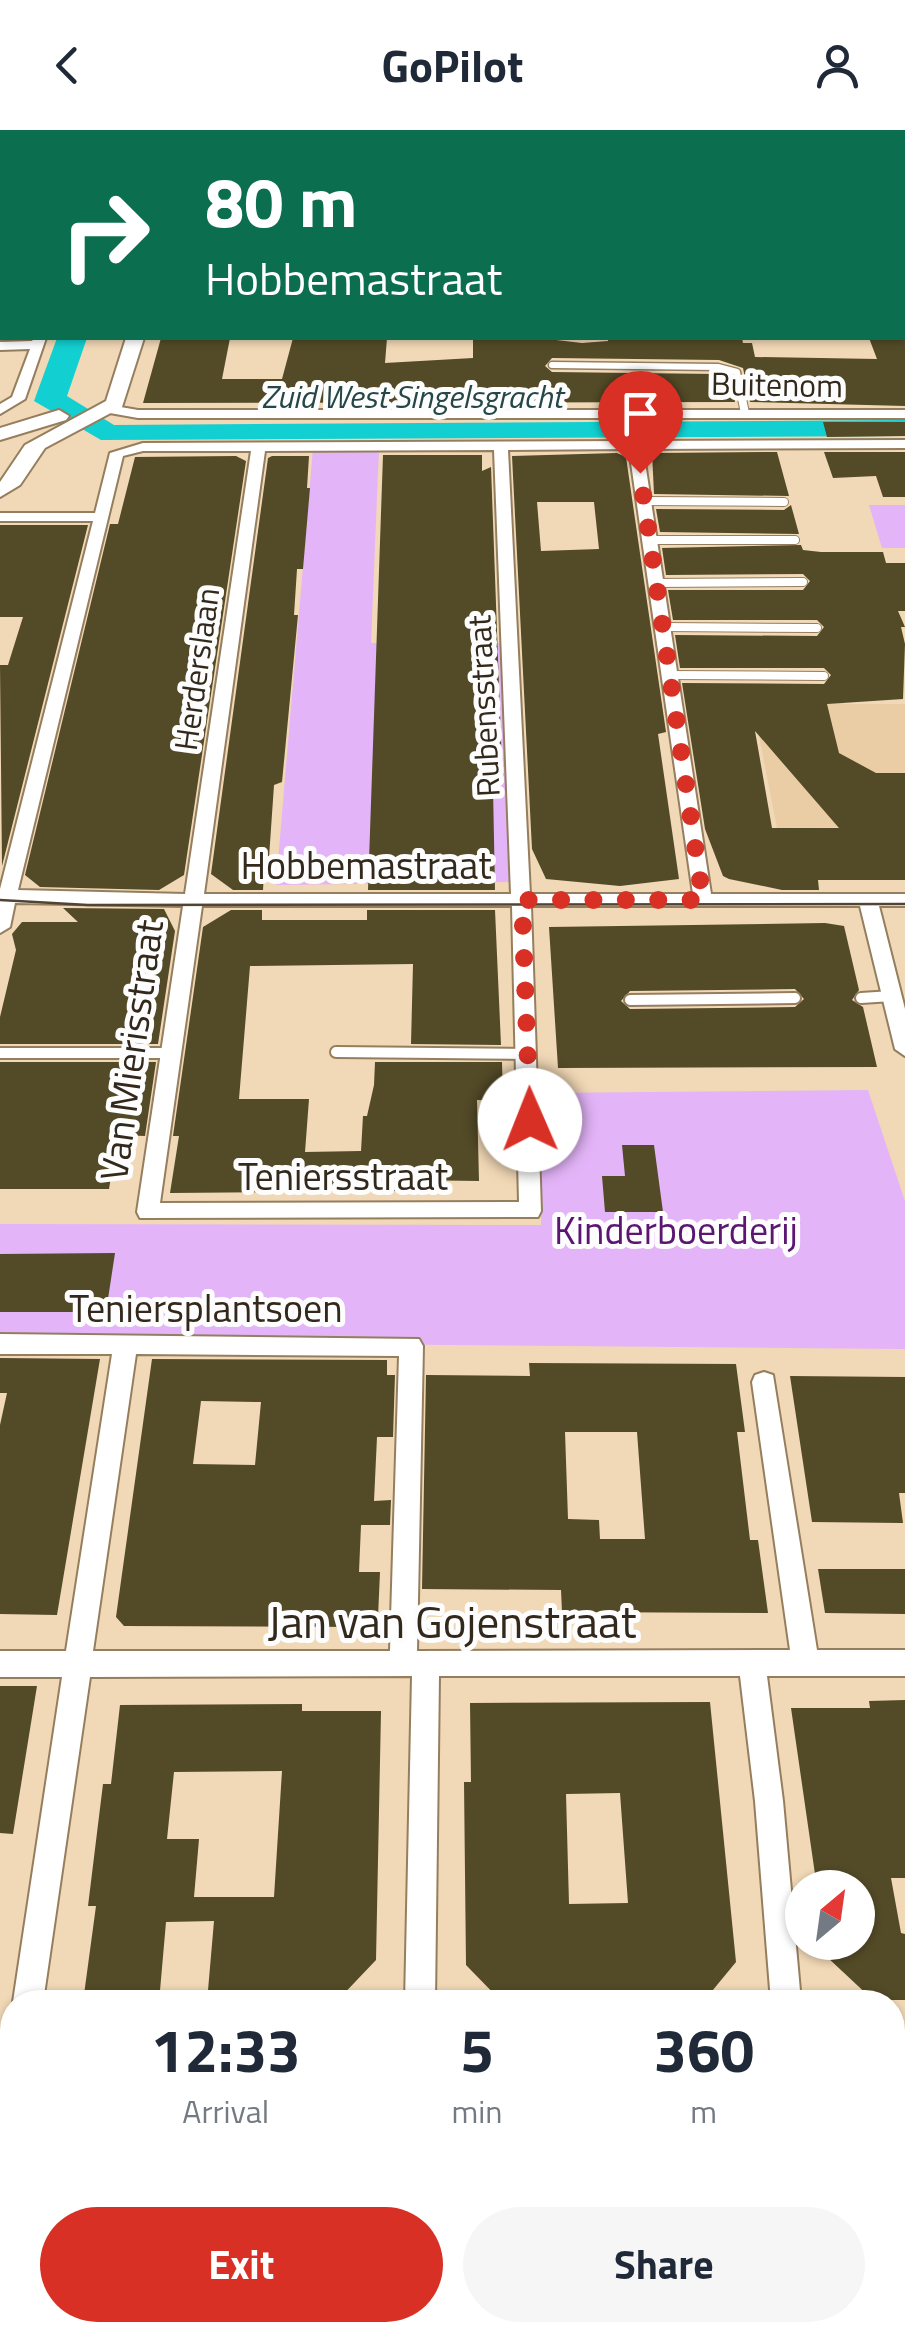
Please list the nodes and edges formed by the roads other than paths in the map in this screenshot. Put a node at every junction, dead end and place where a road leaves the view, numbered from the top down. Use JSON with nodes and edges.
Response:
{"nodes":[{"id":1,"x":115,"y":340,"type":"edge"},
{"id":2,"x":135,"y":340,"type":"edge"},
{"id":3,"x":38,"y":341,"type":"edge"},
{"id":4,"x":0,"y":346,"type":"edge"},
{"id":5,"x":552,"y":365,"type":"dead end"},
{"id":6,"x":98,"y":409,"type":"junction"},
{"id":7,"x":0,"y":410,"type":"edge"},
{"id":8,"x":745,"y":413,"type":"junction"},
{"id":9,"x":905,"y":414,"type":"edge"},
{"id":10,"x":67,"y":421,"type":"junction"},
{"id":11,"x":0,"y":434,"type":"edge"},
{"id":12,"x":905,"y":444,"type":"edge"},
{"id":13,"x":0,"y":446,"type":"edge"},
{"id":14,"x":258,"y":446,"type":"junction"},
{"id":15,"x":501,"y":446,"type":"junction"},
{"id":16,"x":635,"y":446,"type":"junction"},
{"id":17,"x":23,"y":462,"type":"junction"},
{"id":18,"x":0,"y":491,"type":"edge"},
{"id":19,"x":644,"y":501,"type":"junction"},
{"id":20,"x":784,"y":502,"type":"dead end"},
{"id":21,"x":0,"y":517,"type":"edge"},
{"id":22,"x":100,"y":517,"type":"junction"},
{"id":23,"x":650,"y":540,"type":"junction"},
{"id":24,"x":794,"y":540,"type":"dead end"},
{"id":25,"x":656,"y":582,"type":"junction"},
{"id":26,"x":803,"y":582,"type":"dead end"},
{"id":27,"x":663,"y":627,"type":"junction"},
{"id":28,"x":817,"y":628,"type":"dead end"},
{"id":29,"x":670,"y":675,"type":"junction"},
{"id":30,"x":824,"y":676,"type":"dead end"},
{"id":31,"x":2,"y":895,"type":"edge"},
{"id":32,"x":194,"y":900,"type":"junction"},
{"id":33,"x":522,"y":900,"type":"junction"},
{"id":34,"x":703,"y":900,"type":"junction"},
{"id":35,"x":868,"y":900,"type":"junction"},
{"id":36,"x":905,"y":900,"type":"edge"},
{"id":37,"x":0,"y":928,"type":"edge"},
{"id":38,"x":892,"y":996,"type":"junction"},
{"id":39,"x":796,"y":998,"type":"dead end"},
{"id":40,"x":861,"y":998,"type":"dead end"},
{"id":41,"x":630,"y":1000,"type":"dead end"},
{"id":42,"x":905,"y":1049,"type":"edge"},
{"id":43,"x":336,"y":1052,"type":"dead end"},
{"id":44,"x":0,"y":1053,"type":"edge"},
{"id":45,"x":171,"y":1053,"type":"junction"},
{"id":46,"x":528,"y":1054,"type":"junction"},
{"id":47,"x":529,"y":1084,"type":"joint"},
{"id":48,"x":148,"y":1212,"type":"joint"},
{"id":49,"x":0,"y":1344,"type":"edge"},
{"id":50,"x":125,"y":1346,"type":"junction"},
{"id":51,"x":764,"y":1382,"type":"dead end"},
{"id":52,"x":414,"y":1663,"type":"junction"},
{"id":53,"x":752,"y":1663,"type":"junction"},
{"id":54,"x":805,"y":1663,"type":"junction"},
{"id":55,"x":905,"y":1663,"type":"edge"},
{"id":56,"x":0,"y":1664,"type":"edge"},
{"id":57,"x":80,"y":1664,"type":"junction"},
{"id":58,"x":30,"y":1990,"type":"edge"},
{"id":59,"x":420,"y":1990,"type":"edge"},
{"id":60,"x":785,"y":1990,"type":"edge"}],
"edges":[{"from":1,"to":6,"type":"main road"},
{"from":2,"to":6,"type":"main road"},
{"from":3,"to":4,"type":"street"},
{"from":3,"to":7,"type":"street"},
{"from":5,"to":8,"type":"lane"},
{"from":6,"to":8,"type":"street","name":"Buitenom"},
{"from":6,"to":10,"type":"main road"},
{"from":8,"to":9,"type":"street","name":"Buitenom"},
{"from":10,"to":11,"type":"main road"},
{"from":10,"to":17,"type":"main road"},
{"from":12,"to":16,"type":"street"},
{"from":13,"to":17,"type":"main road"},
{"from":14,"to":15,"type":"street"},
{"from":14,"to":22,"type":"street"},
{"from":14,"to":32,"type":"street","name":"Herderslaan"},
{"from":15,"to":16,"type":"street"},
{"from":15,"to":33,"type":"street","name":"Rubensstraat"},
{"from":16,"to":19,"type":"street"},
{"from":17,"to":18,"type":"main road"},
{"from":19,"to":20,"type":"lane"},
{"from":19,"to":23,"type":"street"},
{"from":21,"to":22,"type":"street"},
{"from":22,"to":31,"type":"street"},
{"from":23,"to":24,"type":"lane"},
{"from":23,"to":25,"type":"street"},
{"from":25,"to":26,"type":"lane"},
{"from":25,"to":27,"type":"street"},
{"from":27,"to":28,"type":"lane"},
{"from":27,"to":29,"type":"street"},
{"from":29,"to":30,"type":"lane"},
{"from":29,"to":34,"type":"street"},
{"from":31,"to":32,"type":"street","name":"Hobbemastraat"},
{"from":31,"to":37,"type":"street"},
{"from":32,"to":33,"type":"street","name":"Hobbemastraat"},
{"from":32,"to":45,"type":"street","name":"Van Mierisstraat"},
{"from":33,"to":34,"type":"street","name":"Hobbemastraat"},
{"from":33,"to":46,"type":"street","name":"Rubensstraat"},
{"from":34,"to":35,"type":"street","name":"Hobbemastraat"},
{"from":35,"to":36,"type":"street","name":"Hobbemastraat"},
{"from":35,"to":38,"type":"street"},
{"from":38,"to":40,"type":"lane"},
{"from":38,"to":42,"type":"street"},
{"from":39,"to":41,"type":"lane"},
{"from":43,"to":46,"type":"lane"},
{"from":44,"to":45,"type":"lane"},
{"from":45,"to":48,"type":"street","name":"Van Mierisstraat"},
{"from":46,"to":47,"type":"street","name":"Rubensstraat"},
{"from":47,"to":48,"type":"street","name":"Teniersstraat"},
{"from":49,"to":50,"type":"street","name":"Teniersplantsoen"},
{"from":50,"to":52,"type":"street","name":"Teniersplantsoen"},
{"from":50,"to":57,"type":"street"},
{"from":51,"to":54,"type":"street"},
{"from":52,"to":53,"type":"street","name":"Jan van Gojenstraat"},
{"from":52,"to":57,"type":"street","name":"Jan van Gojenstraat"},
{"from":52,"to":59,"type":"street"},
{"from":53,"to":54,"type":"street","name":"Jan van Gojenstraat"},
{"from":53,"to":60,"type":"street"},
{"from":54,"to":55,"type":"street","name":"Jan van Gojenstraat"},
{"from":56,"to":57,"type":"street","name":"Jan van Gojenstraat"},
{"from":57,"to":58,"type":"street"}]}
